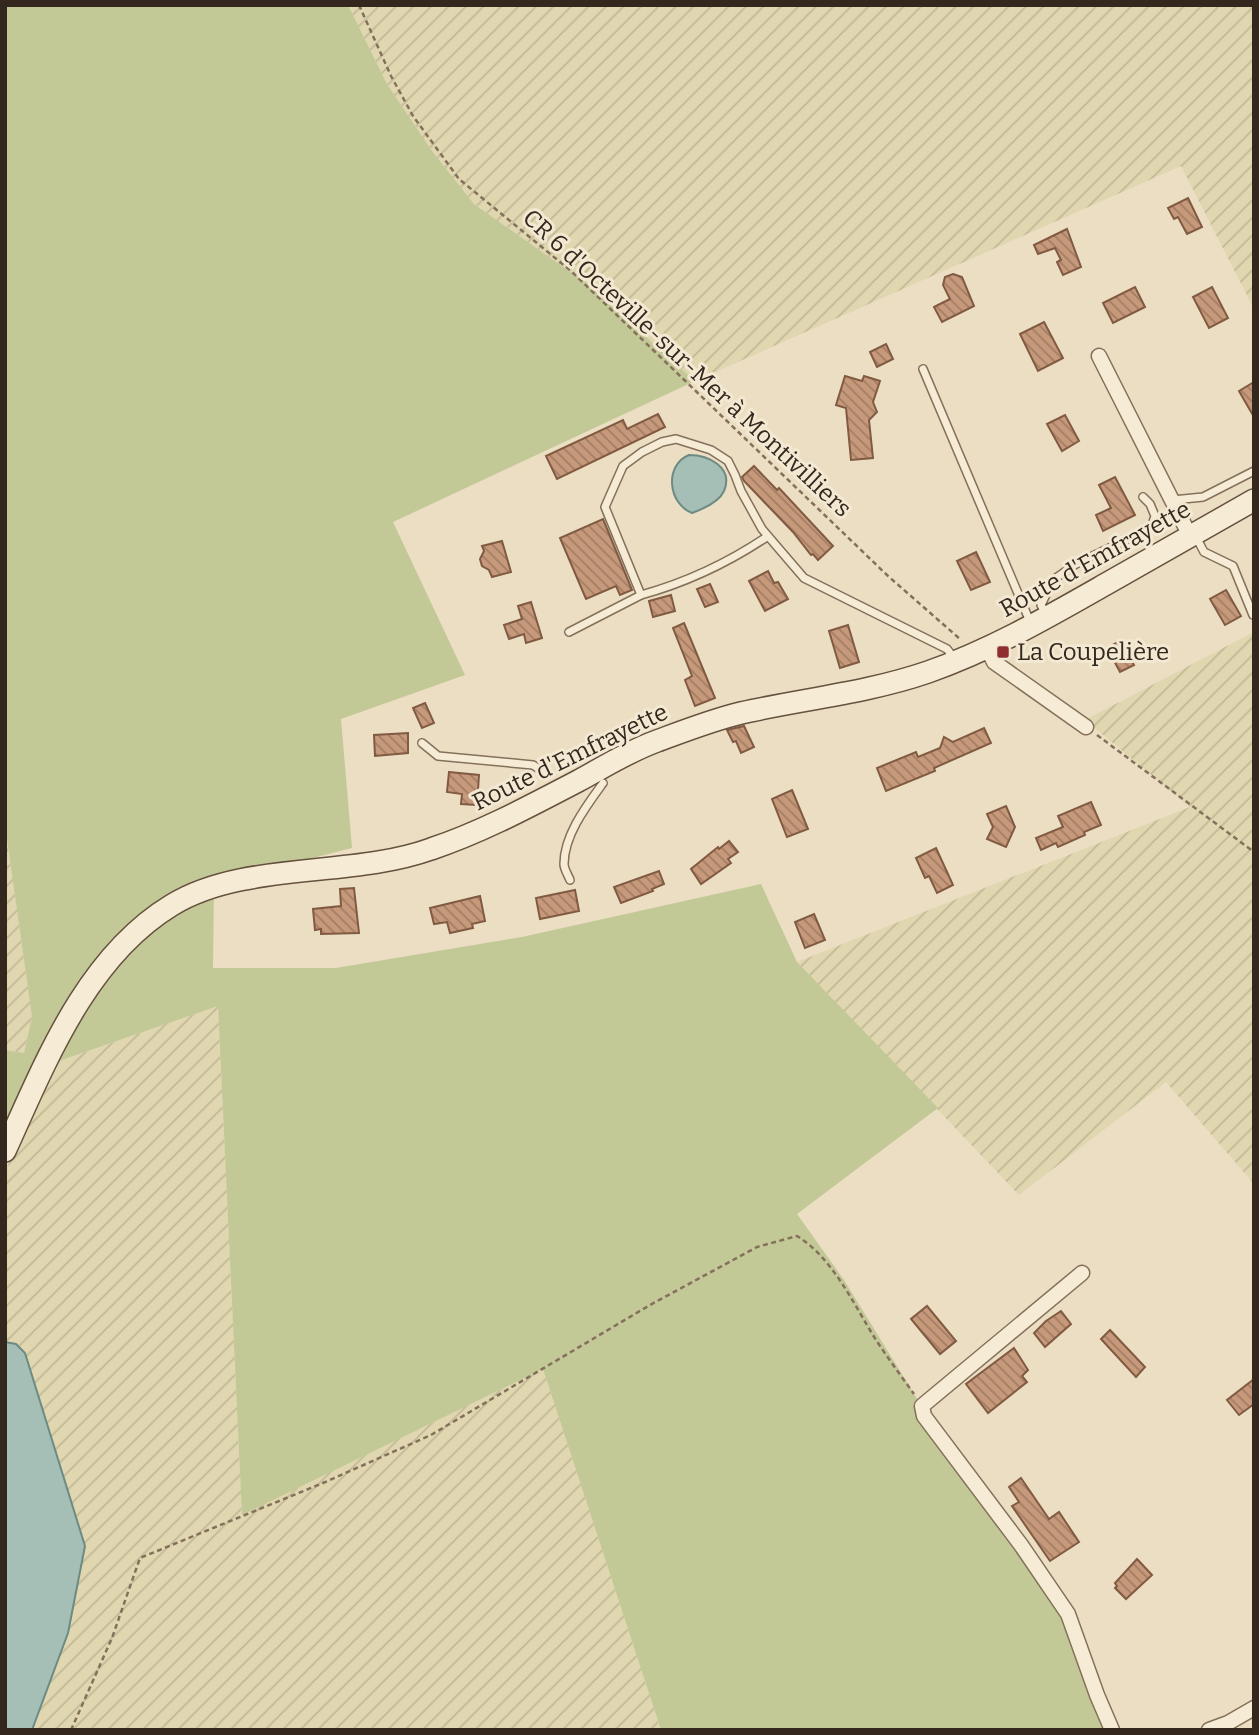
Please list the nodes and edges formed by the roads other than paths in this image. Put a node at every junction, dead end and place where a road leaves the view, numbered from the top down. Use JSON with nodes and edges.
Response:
{"nodes":[{"id":1,"x":1099,"y":356,"type":"dead end"},
{"id":2,"x":923,"y":369,"type":"dead end"},
{"id":3,"x":1254,"y":471,"type":"edge"},
{"id":4,"x":1143,"y":497,"type":"dead end"},
{"id":5,"x":1172,"y":500,"type":"junction"},
{"id":6,"x":1254,"y":500,"type":"edge"},
{"id":7,"x":1192,"y":534,"type":"junction"},
{"id":8,"x":768,"y":537,"type":"junction"},
{"id":9,"x":641,"y":595,"type":"junction"},
{"id":10,"x":1253,"y":615,"type":"edge"},
{"id":11,"x":1039,"y":621,"type":"junction"},
{"id":12,"x":569,"y":632,"type":"dead end"},
{"id":13,"x":982,"y":651,"type":"junction"},
{"id":14,"x":956,"y":661,"type":"junction"},
{"id":15,"x":1086,"y":727,"type":"road end"},
{"id":16,"x":422,"y":743,"type":"dead end"},
{"id":17,"x":544,"y":772,"type":"dead end"},
{"id":18,"x":603,"y":783,"type":"dead end"},
{"id":19,"x":570,"y":880,"type":"dead end"},
{"id":20,"x":5,"y":1151,"type":"edge"},
{"id":21,"x":1082,"y":1273,"type":"dead end"},
{"id":22,"x":1254,"y":1708,"type":"edge"},
{"id":23,"x":1112,"y":1730,"type":"edge"},
{"id":24,"x":1209,"y":1730,"type":"edge"}],
"edges":[{"from":1,"to":5,"type":"street"},
{"from":2,"to":11,"type":"lane"},
{"from":3,"to":5,"type":"lane"},
{"from":4,"to":11,"type":"lane"},
{"from":5,"to":7,"type":"street"},
{"from":6,"to":7,"type":"street","name":"Route d'Emfrayette"},
{"from":7,"to":10,"type":"lane"},
{"from":7,"to":11,"type":"street","name":"Route d'Emfrayette"},
{"from":8,"to":9,"type":"lane"},
{"from":8,"to":9,"type":"lane"},
{"from":8,"to":14,"type":"lane"},
{"from":9,"to":12,"type":"lane"},
{"from":11,"to":13,"type":"street","name":"Route d'Emfrayette"},
{"from":13,"to":14,"type":"street","name":"Route d'Emfrayette"},
{"from":13,"to":15,"type":"street"},
{"from":14,"to":20,"type":"street","name":"Route d'Emfrayette"},
{"from":16,"to":17,"type":"lane"},
{"from":18,"to":19,"type":"lane"},
{"from":21,"to":23,"type":"street"},
{"from":22,"to":24,"type":"street"}]}
